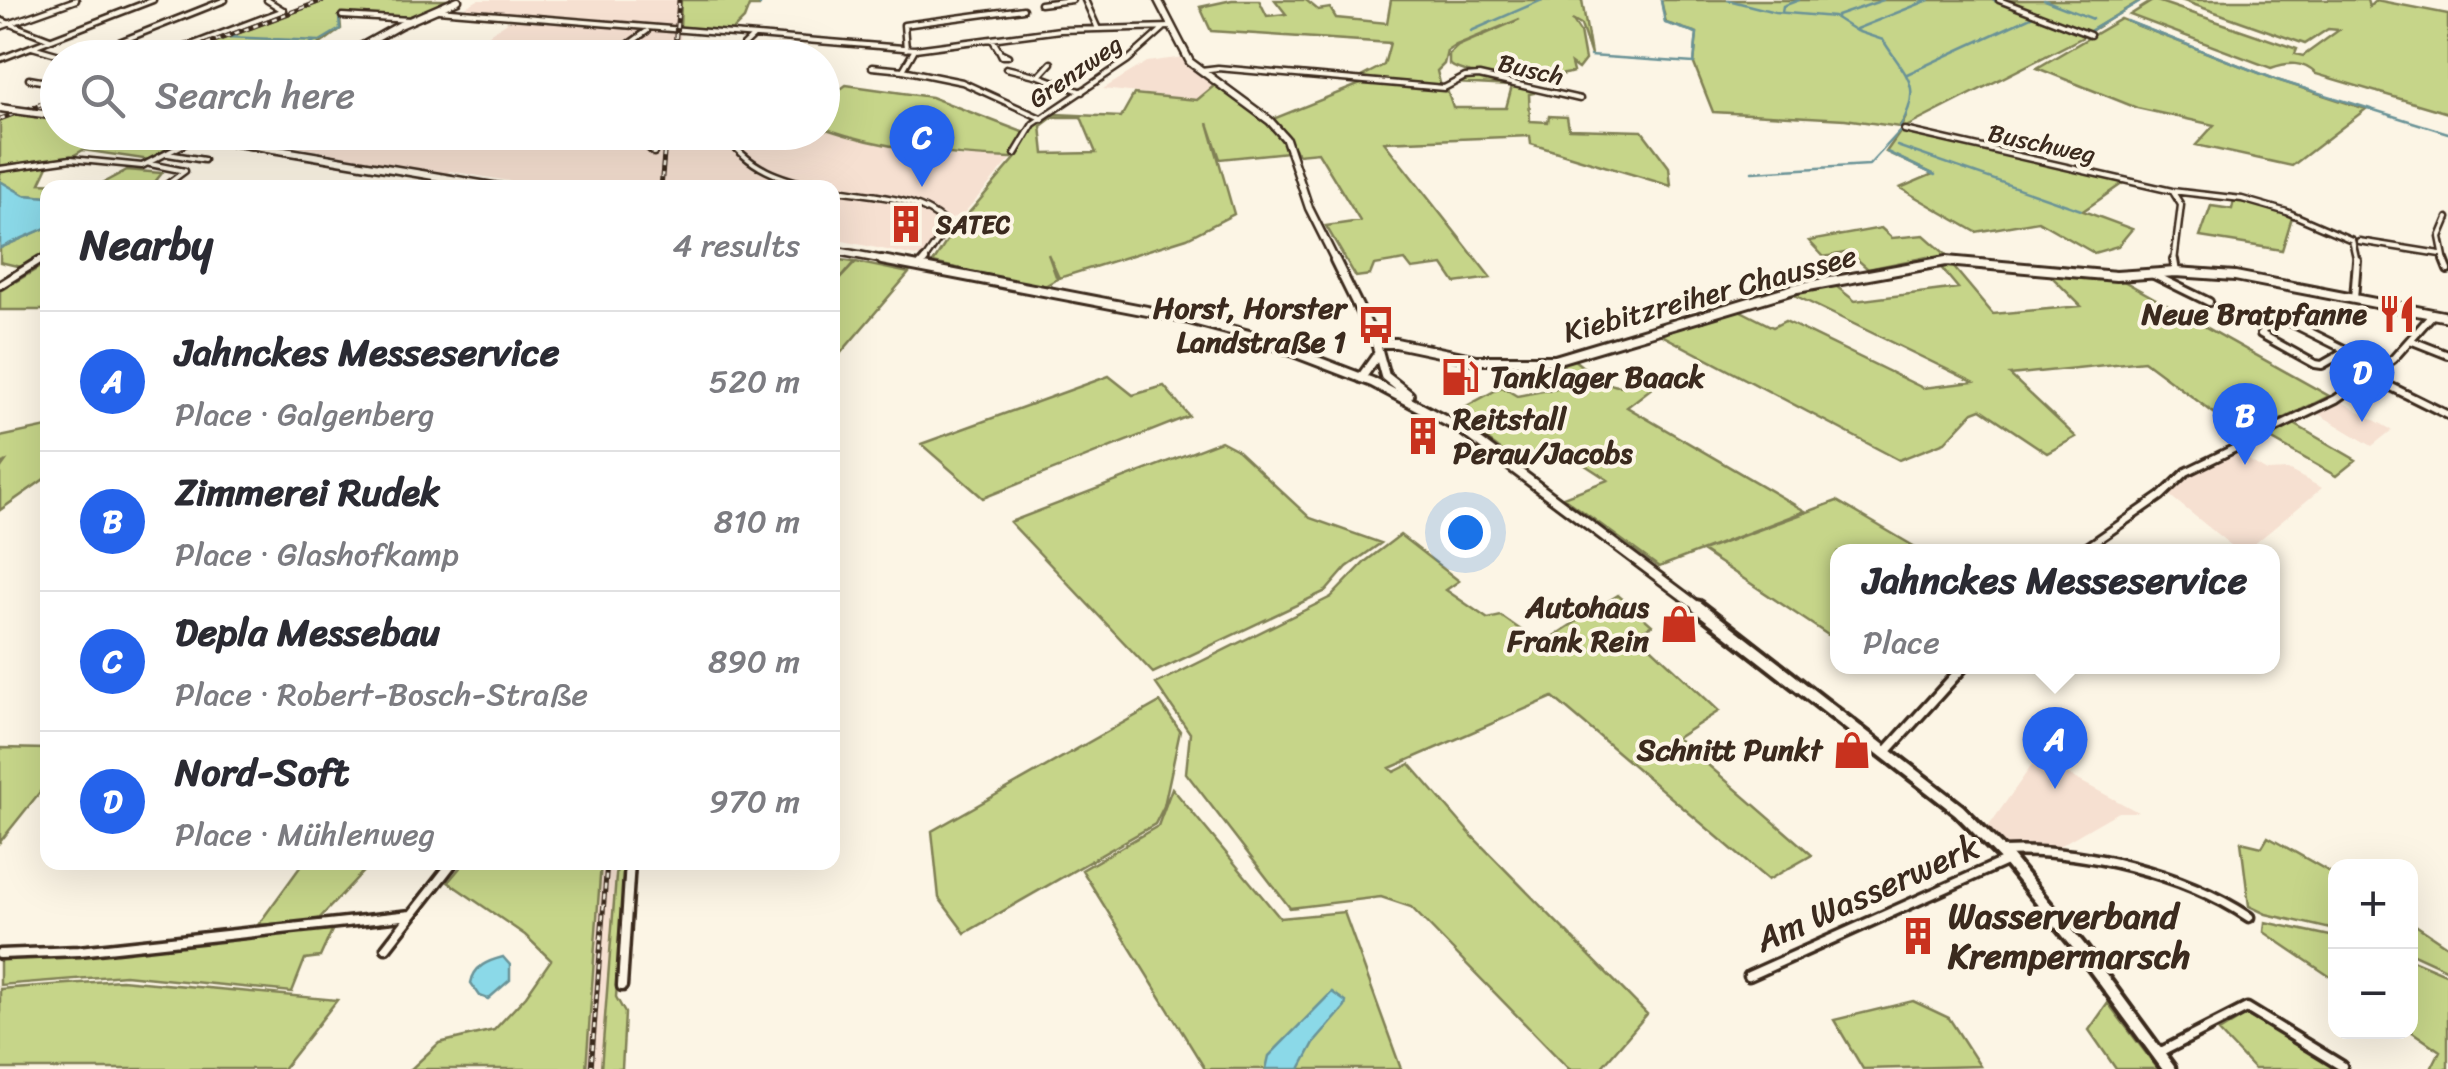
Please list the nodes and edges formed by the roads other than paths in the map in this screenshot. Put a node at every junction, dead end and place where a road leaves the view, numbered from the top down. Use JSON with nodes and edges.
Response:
{"nodes":[{"id":1,"x":76,"y":0,"type":"edge"},
{"id":2,"x":153,"y":0,"type":"edge"},
{"id":3,"x":224,"y":0,"type":"edge"},
{"id":4,"x":267,"y":0,"type":"edge"},
{"id":5,"x":458,"y":0,"type":"edge"},
{"id":6,"x":1072,"y":0,"type":"edge"},
{"id":7,"x":1085,"y":0,"type":"edge"},
{"id":8,"x":1158,"y":0,"type":"edge"},
{"id":9,"x":1998,"y":0,"type":"edge"},
{"id":10,"x":1040,"y":4,"type":"dead end"},
{"id":11,"x":433,"y":9,"type":"junction"},
{"id":12,"x":1024,"y":9,"type":"dead end"},
{"id":13,"x":342,"y":16,"type":"dead end"},
{"id":14,"x":410,"y":20,"type":"junction"},
{"id":15,"x":2,"y":24,"type":"edge"},
{"id":16,"x":1174,"y":26,"type":"junction"},
{"id":17,"x":1164,"y":27,"type":"junction"},
{"id":18,"x":1098,"y":28,"type":"junction"},
{"id":19,"x":648,"y":30,"type":"junction"},
{"id":20,"x":755,"y":35,"type":"junction"},
{"id":21,"x":2090,"y":35,"type":"dead end"},
{"id":22,"x":50,"y":39,"type":"joint"},
{"id":23,"x":992,"y":39,"type":"junction"},
{"id":24,"x":124,"y":40,"type":"edge"},
{"id":25,"x":205,"y":40,"type":"edge"},
{"id":26,"x":374,"y":40,"type":"edge"},
{"id":27,"x":634,"y":40,"type":"edge"},
{"id":28,"x":750,"y":40,"type":"edge"},
{"id":29,"x":813,"y":40,"type":"edge"},
{"id":30,"x":840,"y":42,"type":"edge"},
{"id":31,"x":40,"y":43,"type":"edge"},
{"id":32,"x":32,"y":46,"type":"junction"},
{"id":33,"x":906,"y":48,"type":"junction"},
{"id":34,"x":40,"y":49,"type":"edge"},
{"id":35,"x":915,"y":49,"type":"junction"},
{"id":36,"x":999,"y":52,"type":"dead end"},
{"id":37,"x":0,"y":59,"type":"edge"},
{"id":38,"x":1051,"y":63,"type":"dead end"},
{"id":39,"x":872,"y":67,"type":"dead end"},
{"id":40,"x":1006,"y":68,"type":"dead end"},
{"id":41,"x":902,"y":70,"type":"junction"},
{"id":42,"x":1200,"y":71,"type":"junction"},
{"id":43,"x":1039,"y":76,"type":"junction"},
{"id":44,"x":29,"y":80,"type":"dead end"},
{"id":45,"x":40,"y":82,"type":"edge"},
{"id":46,"x":1083,"y":92,"type":"junction"},
{"id":47,"x":1580,"y":99,"type":"dead end"},
{"id":48,"x":0,"y":108,"type":"edge"},
{"id":49,"x":40,"y":114,"type":"edge"},
{"id":50,"x":1043,"y":119,"type":"junction"},
{"id":51,"x":1904,"y":130,"type":"dead end"},
{"id":52,"x":174,"y":150,"type":"edge"},
{"id":53,"x":283,"y":150,"type":"edge"},
{"id":54,"x":651,"y":150,"type":"edge"},
{"id":55,"x":735,"y":150,"type":"edge"},
{"id":56,"x":654,"y":153,"type":"dead end"},
{"id":57,"x":167,"y":154,"type":"junction"},
{"id":58,"x":1015,"y":154,"type":"dead end"},
{"id":59,"x":204,"y":160,"type":"dead end"},
{"id":60,"x":149,"y":164,"type":"junction"},
{"id":61,"x":0,"y":169,"type":"edge"},
{"id":62,"x":444,"y":176,"type":"junction"},
{"id":63,"x":174,"y":180,"type":"edge"},
{"id":64,"x":441,"y":180,"type":"edge"},
{"id":65,"x":464,"y":180,"type":"edge"},
{"id":66,"x":796,"y":180,"type":"edge"},
{"id":67,"x":2172,"y":191,"type":"junction"},
{"id":68,"x":840,"y":192,"type":"edge"},
{"id":69,"x":2448,"y":218,"type":"edge"},
{"id":70,"x":2359,"y":241,"type":"dead end"},
{"id":71,"x":840,"y":252,"type":"edge"},
{"id":72,"x":2440,"y":254,"type":"junction"},
{"id":73,"x":40,"y":260,"type":"edge"},
{"id":74,"x":919,"y":267,"type":"junction"},
{"id":75,"x":2448,"y":269,"type":"edge"},
{"id":76,"x":2176,"y":272,"type":"junction"},
{"id":77,"x":2152,"y":274,"type":"junction"},
{"id":78,"x":0,"y":285,"type":"edge"},
{"id":79,"x":2354,"y":298,"type":"junction"},
{"id":80,"x":2209,"y":302,"type":"dead end"},
{"id":81,"x":2433,"y":314,"type":"junction"},
{"id":82,"x":2448,"y":317,"type":"edge"},
{"id":83,"x":2410,"y":340,"type":"junction"},
{"id":84,"x":1376,"y":343,"type":"junction"},
{"id":85,"x":1378,"y":354,"type":"junction"},
{"id":86,"x":2448,"y":354,"type":"edge"},
{"id":87,"x":2335,"y":360,"type":"junction"},
{"id":88,"x":2366,"y":377,"type":"junction"},
{"id":89,"x":1361,"y":378,"type":"junction"},
{"id":90,"x":2448,"y":415,"type":"edge"},
{"id":91,"x":1452,"y":423,"type":"junction"},
{"id":92,"x":2092,"y":544,"type":"edge"},
{"id":93,"x":1957,"y":674,"type":"edge"},
{"id":94,"x":1887,"y":751,"type":"junction"},
{"id":95,"x":2004,"y":856,"type":"junction"},
{"id":96,"x":447,"y":870,"type":"edge"},
{"id":97,"x":629,"y":870,"type":"edge"},
{"id":98,"x":412,"y":915,"type":"junction"},
{"id":99,"x":2248,"y":917,"type":"dead end"},
{"id":100,"x":386,"y":948,"type":"dead end"},
{"id":101,"x":0,"y":954,"type":"edge"},
{"id":102,"x":1749,"y":976,"type":"dead end"},
{"id":103,"x":622,"y":986,"type":"dead end"},
{"id":104,"x":2158,"y":1054,"type":"junction"},
{"id":105,"x":2342,"y":1066,"type":"dead end"},
{"id":106,"x":2169,"y":1069,"type":"edge"}],
"edges":[{"from":1,"to":15,"type":"street"},
{"from":2,"to":22,"type":"street"},
{"from":3,"to":24,"type":"street"},
{"from":4,"to":25,"type":"street"},
{"from":5,"to":11,"type":"main road"},
{"from":6,"to":10,"type":"street"},
{"from":7,"to":18,"type":"street"},
{"from":8,"to":16,"type":"main road"},
{"from":9,"to":21,"type":"street"},
{"from":11,"to":14,"type":"main road"},
{"from":11,"to":19,"type":"street"},
{"from":12,"to":33,"type":"street"},
{"from":13,"to":14,"type":"street"},
{"from":14,"to":26,"type":"main road"},
{"from":15,"to":22,"type":"street"},
{"from":16,"to":17,"type":"street"},
{"from":16,"to":42,"type":"main road"},
{"from":17,"to":18,"type":"street"},
{"from":17,"to":46,"type":"street","name":"Grenzweg"},
{"from":18,"to":23,"type":"street"},
{"from":19,"to":20,"type":"street"},
{"from":19,"to":27,"type":"street"},
{"from":20,"to":28,"type":"street"},
{"from":20,"to":29,"type":"street"},
{"from":23,"to":35,"type":"street"},
{"from":23,"to":36,"type":"street"},
{"from":30,"to":33,"type":"street"},
{"from":31,"to":32,"type":"street"},
{"from":32,"to":34,"type":"street"},
{"from":32,"to":37,"type":"street"},
{"from":33,"to":35,"type":"street"},
{"from":35,"to":41,"type":"street"},
{"from":38,"to":43,"type":"street"},
{"from":39,"to":41,"type":"street"},
{"from":40,"to":43,"type":"street"},
{"from":41,"to":50,"type":"street"},
{"from":42,"to":47,"type":"street","name":"Busch"},
{"from":42,"to":84,"type":"main road"},
{"from":43,"to":46,"type":"street"},
{"from":44,"to":45,"type":"street"},
{"from":46,"to":50,"type":"street","name":"Grenzweg"},
{"from":48,"to":49,"type":"main road","bridge":true},
{"from":50,"to":58,"type":"street","name":"Grenzweg"},
{"from":51,"to":67,"type":"street","name":"Buschweg"},
{"from":52,"to":57,"type":"street"},
{"from":53,"to":62,"type":"main road"},
{"from":54,"to":56,"type":"street"},
{"from":55,"to":66,"type":"street"},
{"from":57,"to":59,"type":"street"},
{"from":57,"to":60,"type":"street"},
{"from":60,"to":61,"type":"street"},
{"from":60,"to":63,"type":"street"},
{"from":62,"to":64,"type":"street"},
{"from":62,"to":65,"type":"main road"},
{"from":67,"to":76,"type":"street"},
{"from":67,"to":79,"type":"street","name":"Buschweg"},
{"from":68,"to":74,"type":"street"},
{"from":69,"to":72,"type":"street"},
{"from":70,"to":72,"type":"street"},
{"from":71,"to":74,"type":"main road"},
{"from":72,"to":75,"type":"street"},
{"from":73,"to":78,"type":"street"},
{"from":74,"to":89,"type":"main road"},
{"from":76,"to":77,"type":"main road","name":"Kiebitzreiher Chaussee"},
{"from":76,"to":79,"type":"main road","name":"Kiebitzreiher Chaussee"},
{"from":77,"to":80,"type":"street"},
{"from":77,"to":84,"type":"main road","name":"Kiebitzreiher Chaussee"},
{"from":79,"to":81,"type":"main road","name":"Kiebitzreiher Chaussee"},
{"from":81,"to":82,"type":"main road","name":"Kiebitzreiher Chaussee"},
{"from":81,"to":83,"type":"street"},
{"from":83,"to":86,"type":"street"},
{"from":83,"to":88,"type":"street"},
{"from":84,"to":85,"type":"main road"},
{"from":85,"to":89,"type":"main road"},
{"from":85,"to":91,"type":"main road"},
{"from":87,"to":87,"type":"street"},
{"from":87,"to":88,"type":"street"},
{"from":88,"to":90,"type":"street"},
{"from":88,"to":92,"type":"street"},
{"from":89,"to":91,"type":"main road"},
{"from":91,"to":94,"type":"main road"},
{"from":93,"to":94,"type":"street"},
{"from":94,"to":95,"type":"main road"},
{"from":95,"to":99,"type":"street"},
{"from":95,"to":102,"type":"street","name":"Am Wasserwerk"},
{"from":95,"to":104,"type":"main road"},
{"from":96,"to":98,"type":"street"},
{"from":97,"to":103,"type":"street"},
{"from":98,"to":100,"type":"street"},
{"from":98,"to":101,"type":"street"},
{"from":104,"to":105,"type":"street"},
{"from":104,"to":106,"type":"main road"}]}
